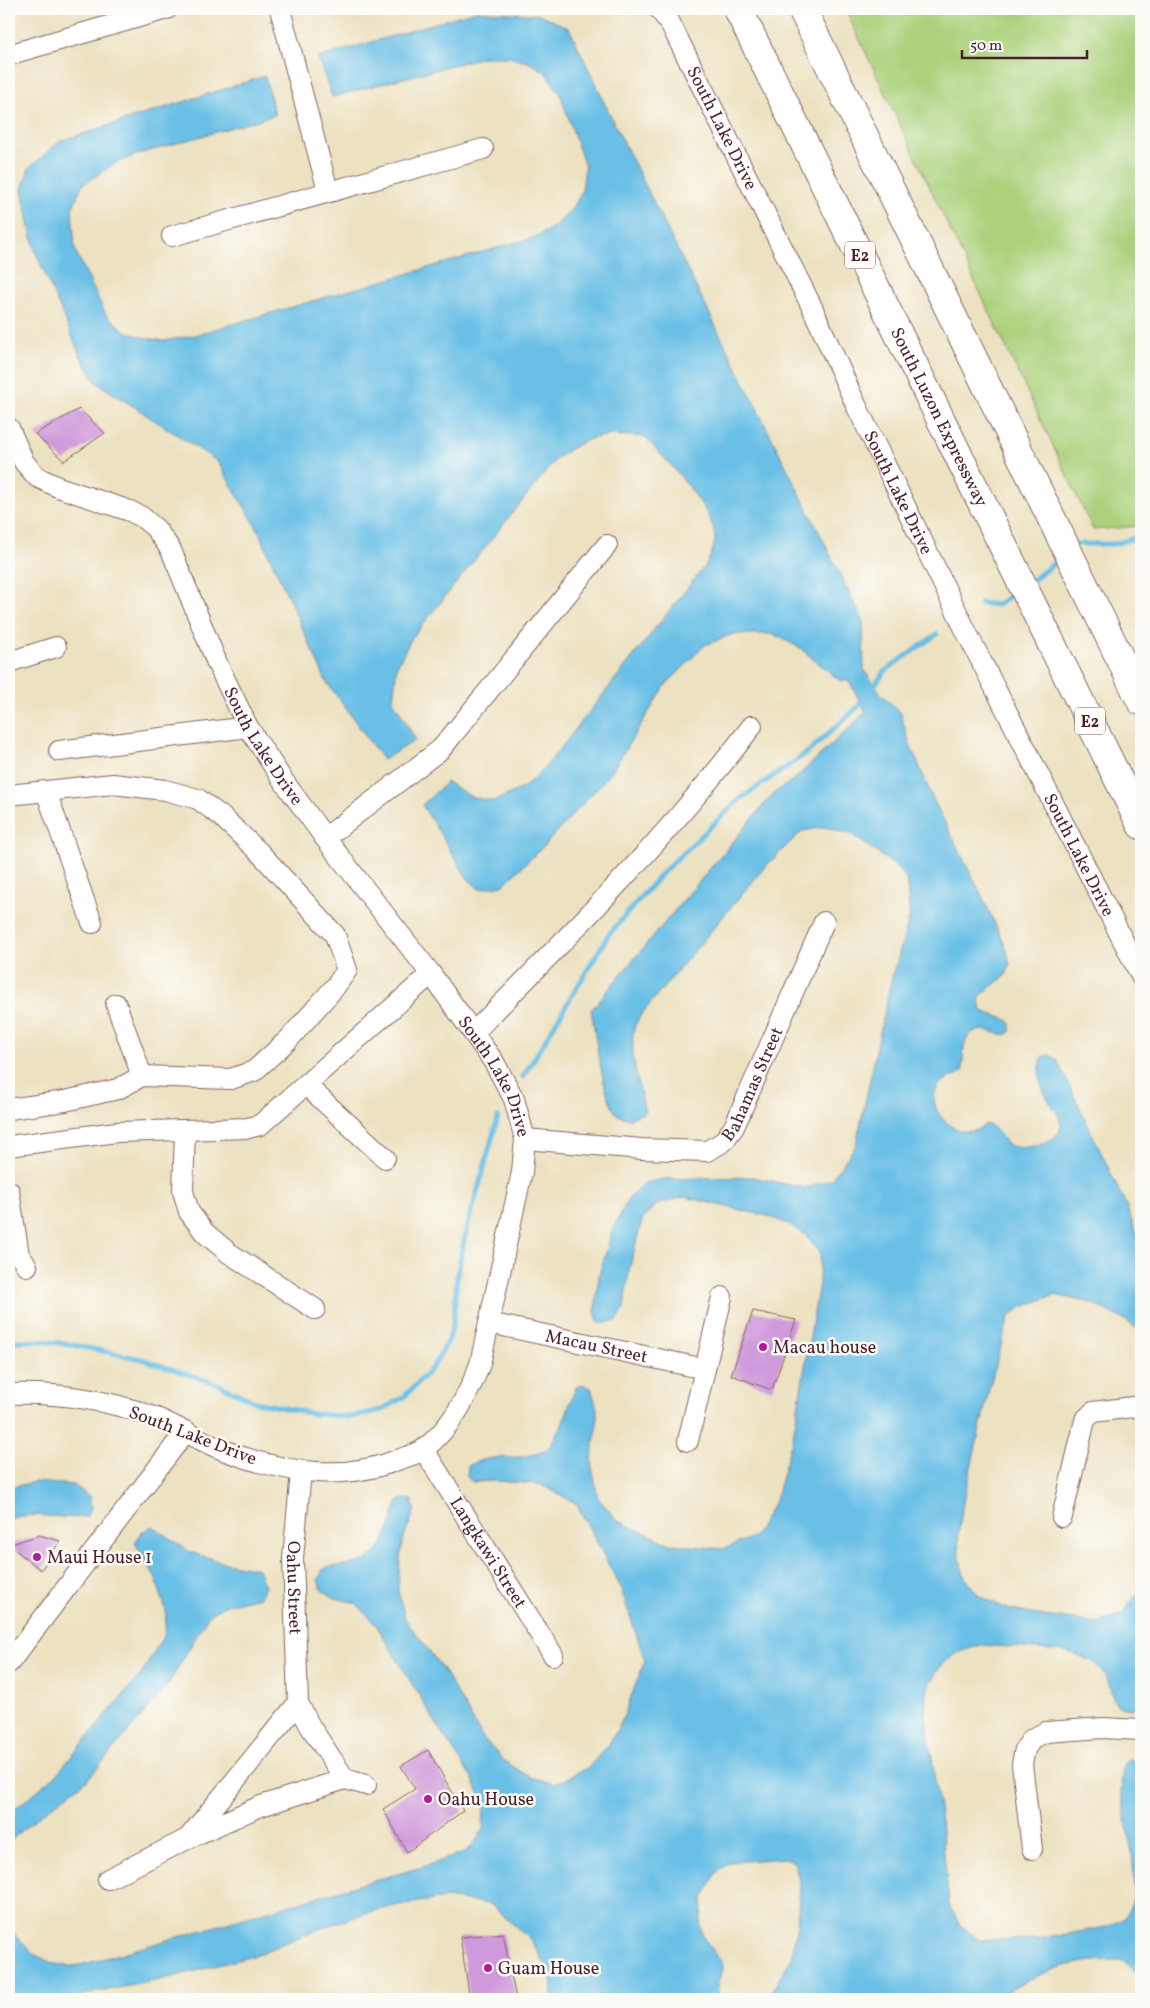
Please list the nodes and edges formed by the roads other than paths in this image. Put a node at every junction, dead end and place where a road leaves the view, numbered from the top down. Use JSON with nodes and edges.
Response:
{"nodes":[{"id":1,"x":167,"y":9,"type":"edge"},
{"id":2,"x":280,"y":9,"type":"edge"},
{"id":3,"x":659,"y":9,"type":"edge"},
{"id":4,"x":738,"y":9,"type":"edge"},
{"id":5,"x":802,"y":9,"type":"edge"},
{"id":6,"x":9,"y":56,"type":"edge"},
{"id":7,"x":483,"y":148,"type":"dead end"},
{"id":8,"x":328,"y":191,"type":"junction"},
{"id":9,"x":172,"y":236,"type":"dead end"},
{"id":10,"x":9,"y":428,"type":"edge"},
{"id":11,"x":607,"y":545,"type":"dead end"},
{"id":12,"x":56,"y":647,"type":"dead end"},
{"id":13,"x":9,"y":662,"type":"edge"},
{"id":14,"x":1141,"y":701,"type":"edge"},
{"id":15,"x":752,"y":726,"type":"dead end"},
{"id":16,"x":248,"y":727,"type":"junction"},
{"id":17,"x":59,"y":751,"type":"dead end"},
{"id":18,"x":46,"y":791,"type":"junction"},
{"id":19,"x":9,"y":796,"type":"edge"},
{"id":20,"x":1141,"y":825,"type":"edge"},
{"id":21,"x":325,"y":838,"type":"junction"},
{"id":22,"x":824,"y":922,"type":"dead end"},
{"id":23,"x":92,"y":923,"type":"dead end"},
{"id":24,"x":431,"y":974,"type":"junction"},
{"id":25,"x":1141,"y":976,"type":"edge"},
{"id":26,"x":116,"y":1004,"type":"dead end"},
{"id":27,"x":473,"y":1033,"type":"junction"},
{"id":28,"x":142,"y":1076,"type":"junction"},
{"id":29,"x":306,"y":1085,"type":"junction"},
{"id":30,"x":9,"y":1109,"type":"edge"},
{"id":31,"x":185,"y":1130,"type":"junction"},
{"id":32,"x":525,"y":1140,"type":"junction"},
{"id":33,"x":9,"y":1146,"type":"edge"},
{"id":34,"x":384,"y":1158,"type":"dead end"},
{"id":35,"x":9,"y":1191,"type":"edge"},
{"id":36,"x":27,"y":1266,"type":"dead end"},
{"id":37,"x":722,"y":1297,"type":"dead end"},
{"id":38,"x":315,"y":1309,"type":"dead end"},
{"id":39,"x":489,"y":1323,"type":"junction"},
{"id":40,"x":705,"y":1369,"type":"junction"},
{"id":41,"x":9,"y":1394,"type":"edge"},
{"id":42,"x":1141,"y":1406,"type":"edge"},
{"id":43,"x":186,"y":1431,"type":"junction"},
{"id":44,"x":688,"y":1441,"type":"dead end"},
{"id":45,"x":424,"y":1450,"type":"junction"},
{"id":46,"x":301,"y":1472,"type":"junction"},
{"id":47,"x":1062,"y":1517,"type":"dead end"},
{"id":48,"x":553,"y":1655,"type":"dead end"},
{"id":49,"x":9,"y":1663,"type":"edge"},
{"id":50,"x":298,"y":1703,"type":"junction"},
{"id":51,"x":1141,"y":1730,"type":"edge"},
{"id":52,"x":345,"y":1779,"type":"junction"},
{"id":53,"x":366,"y":1786,"type":"dead end"},
{"id":54,"x":187,"y":1839,"type":"junction"},
{"id":55,"x":1032,"y":1849,"type":"dead end"},
{"id":56,"x":108,"y":1878,"type":"dead end"}],
"edges":[{"from":1,"to":6,"type":"street"},
{"from":2,"to":8,"type":"street"},
{"from":3,"to":25,"type":"street","name":"South Lake Drive"},
{"from":4,"to":20,"type":"highway","name":"South Luzon Expressway","number":"E2"},
{"from":5,"to":14,"type":"highway"},
{"from":7,"to":8,"type":"street"},
{"from":8,"to":9,"type":"street"},
{"from":10,"to":16,"type":"street","name":"South Lake Drive"},
{"from":11,"to":21,"type":"street"},
{"from":12,"to":13,"type":"street"},
{"from":15,"to":27,"type":"street"},
{"from":16,"to":17,"type":"street"},
{"from":16,"to":21,"type":"street","name":"South Lake Drive"},
{"from":18,"to":19,"type":"street"},
{"from":18,"to":23,"type":"street"},
{"from":18,"to":28,"type":"street"},
{"from":21,"to":24,"type":"street","name":"South Lake Drive"},
{"from":22,"to":32,"type":"street","name":"Bahamas Street"},
{"from":24,"to":27,"type":"street","name":"South Lake Drive"},
{"from":24,"to":29,"type":"street"},
{"from":26,"to":28,"type":"street"},
{"from":27,"to":32,"type":"street","name":"South Lake Drive"},
{"from":28,"to":30,"type":"street"},
{"from":29,"to":31,"type":"street"},
{"from":29,"to":34,"type":"street"},
{"from":31,"to":33,"type":"street"},
{"from":31,"to":38,"type":"street"},
{"from":32,"to":39,"type":"street","name":"South Lake Drive"},
{"from":35,"to":36,"type":"street"},
{"from":37,"to":40,"type":"street"},
{"from":39,"to":40,"type":"street","name":"Macau Street"},
{"from":39,"to":45,"type":"street","name":"South Lake Drive"},
{"from":40,"to":44,"type":"street"},
{"from":41,"to":43,"type":"street","name":"South Lake Drive"},
{"from":42,"to":47,"type":"street"},
{"from":43,"to":46,"type":"street","name":"South Lake Drive"},
{"from":43,"to":49,"type":"street"},
{"from":45,"to":46,"type":"street","name":"South Lake Drive"},
{"from":45,"to":48,"type":"street","name":"Langkawi Street"},
{"from":46,"to":50,"type":"street","name":"Oahu Street"},
{"from":50,"to":52,"type":"street"},
{"from":50,"to":54,"type":"street"},
{"from":51,"to":55,"type":"street"},
{"from":52,"to":53,"type":"street"},
{"from":52,"to":54,"type":"street"},
{"from":54,"to":56,"type":"street"}]}
